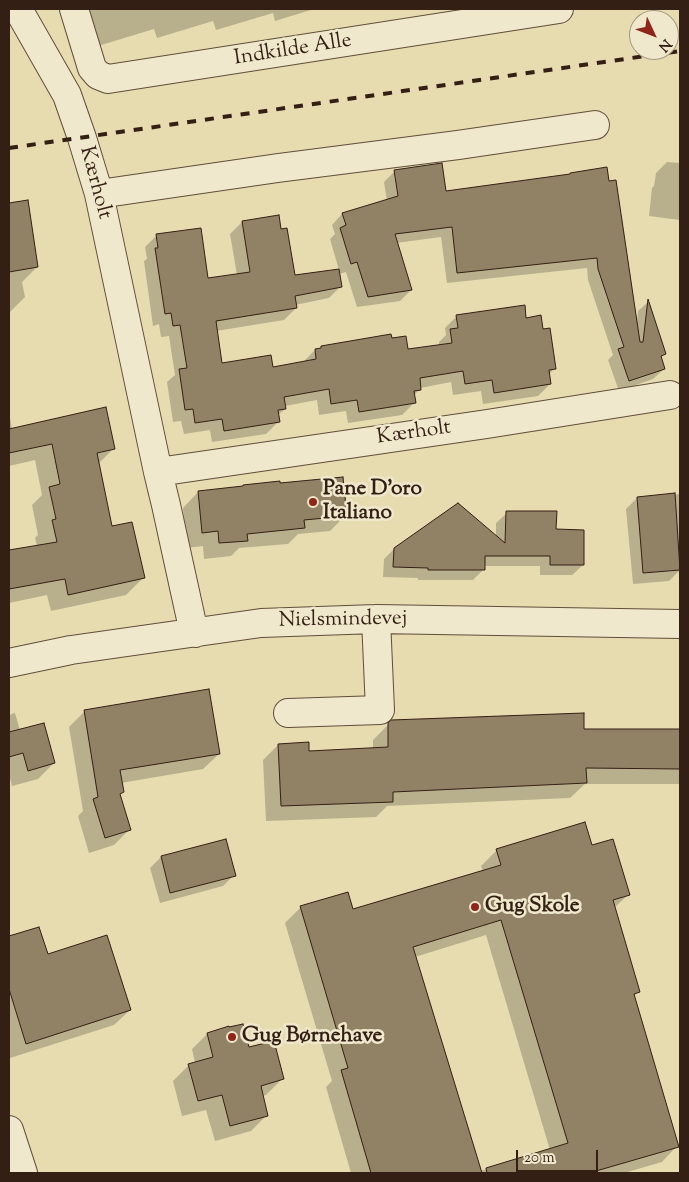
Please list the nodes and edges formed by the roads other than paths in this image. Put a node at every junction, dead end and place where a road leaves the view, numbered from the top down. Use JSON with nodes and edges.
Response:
{"nodes":[{"id":1,"x":74,"y":9,"type":"edge"},
{"id":2,"x":559,"y":9,"type":"edge"},
{"id":3,"x":22,"y":16,"type":"edge"},
{"id":4,"x":596,"y":125,"type":"dead end"},
{"id":5,"x":99,"y":194,"type":"junction"},
{"id":6,"x":670,"y":395,"type":"dead end"},
{"id":7,"x":158,"y":472,"type":"junction"},
{"id":8,"x":376,"y":619,"type":"junction"},
{"id":9,"x":680,"y":624,"type":"edge"},
{"id":10,"x":195,"y":633,"type":"junction"},
{"id":11,"x":9,"y":664,"type":"edge"},
{"id":12,"x":288,"y":714,"type":"dead end"},
{"id":13,"x":9,"y":1130,"type":"edge"},
{"id":14,"x":23,"y":1173,"type":"edge"}],
"edges":[{"from":1,"to":2,"type":"street","name":"Indkilde Alle"},
{"from":3,"to":5,"type":"street","name":"Kærholt"},
{"from":4,"to":5,"type":"street"},
{"from":5,"to":7,"type":"street","name":"Kærholt"},
{"from":6,"to":7,"type":"street","name":"Kærholt"},
{"from":7,"to":10,"type":"street","name":"Kærholt"},
{"from":8,"to":9,"type":"street","name":"Nielsmindevej"},
{"from":8,"to":10,"type":"street","name":"Nielsmindevej"},
{"from":8,"to":12,"type":"street"},
{"from":10,"to":11,"type":"street","name":"Nielsmindevej"},
{"from":13,"to":14,"type":"street"}]}
